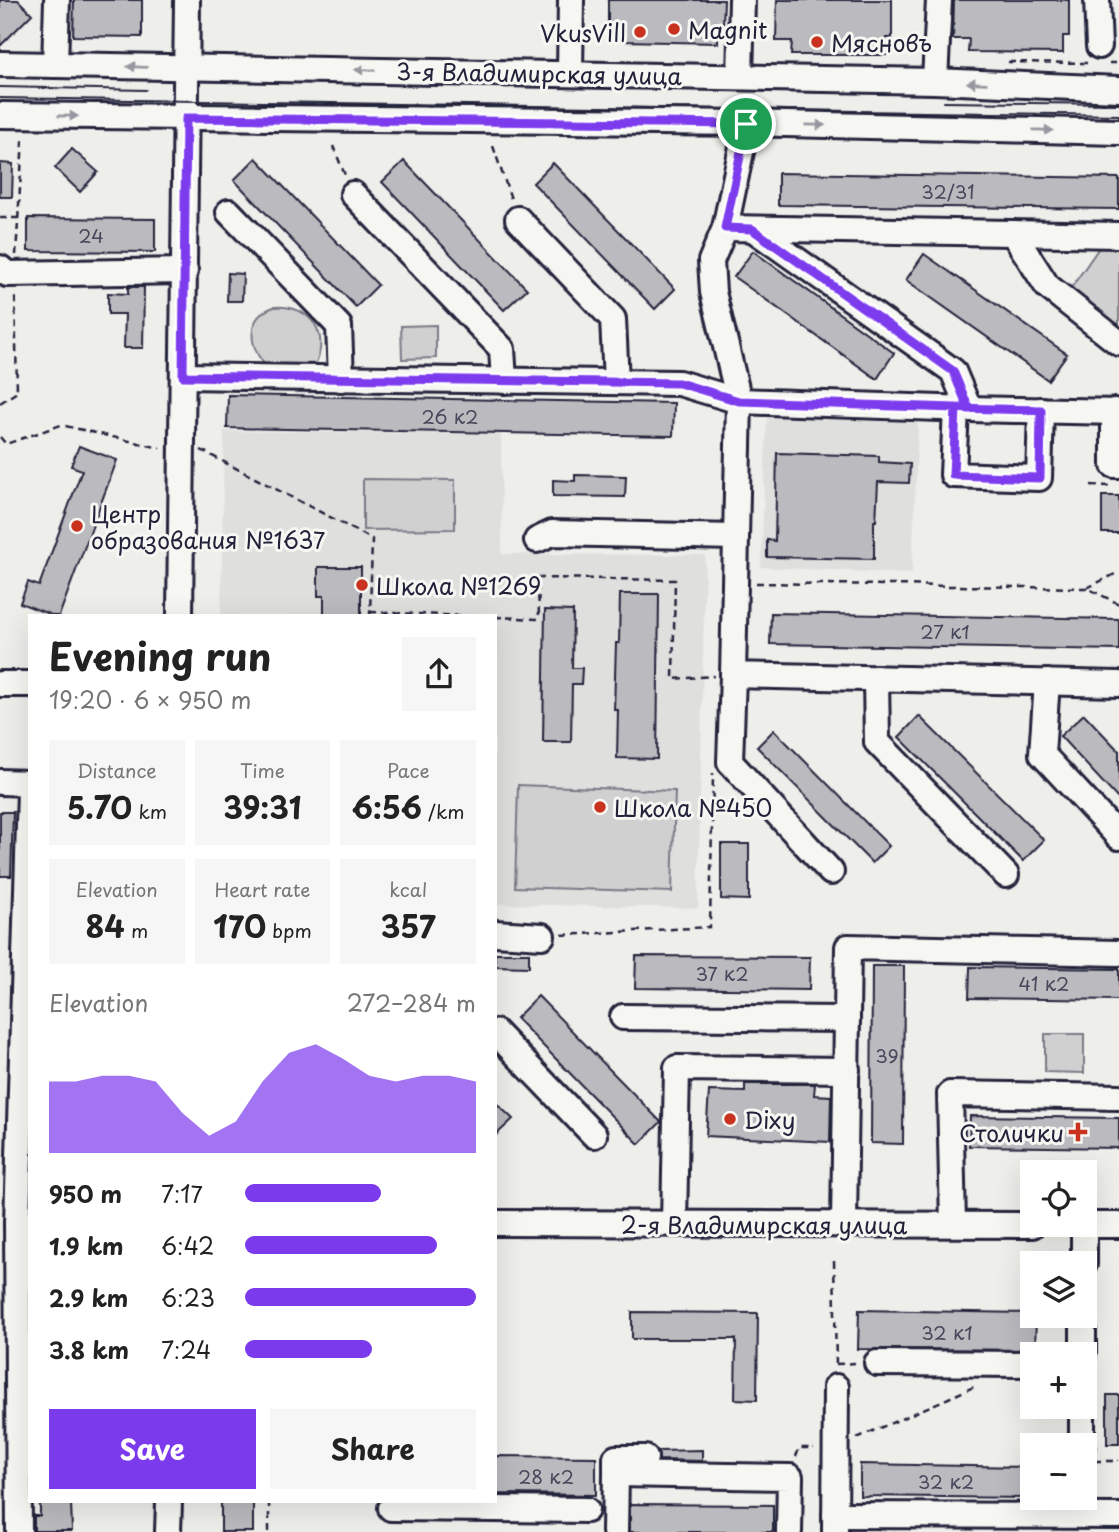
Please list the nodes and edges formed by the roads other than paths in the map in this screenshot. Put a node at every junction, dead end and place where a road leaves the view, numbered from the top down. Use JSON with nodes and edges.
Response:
{"nodes":[{"id":1,"x":57,"y":0,"type":"edge"},
{"id":2,"x":187,"y":0,"type":"edge"},
{"id":3,"x":571,"y":0,"type":"edge"},
{"id":4,"x":742,"y":0,"type":"edge"},
{"id":5,"x":939,"y":0,"type":"edge"},
{"id":6,"x":1097,"y":0,"type":"edge"},
{"id":7,"x":1099,"y":46,"type":"dead end"},
{"id":8,"x":0,"y":64,"type":"edge"},
{"id":9,"x":55,"y":65,"type":"junction"},
{"id":10,"x":187,"y":67,"type":"junction"},
{"id":11,"x":570,"y":74,"type":"junction"},
{"id":12,"x":740,"y":77,"type":"junction"},
{"id":13,"x":935,"y":81,"type":"junction"},
{"id":14,"x":1119,"y":89,"type":"edge"},
{"id":15,"x":0,"y":115,"type":"edge"},
{"id":16,"x":186,"y":118,"type":"junction"},
{"id":17,"x":746,"y":124,"type":"junction"},
{"id":18,"x":1119,"y":132,"type":"edge"},
{"id":19,"x":353,"y":194,"type":"road end"},
{"id":20,"x":229,"y":212,"type":"dead end"},
{"id":21,"x":519,"y":219,"type":"road end"},
{"id":22,"x":725,"y":228,"type":"junction"},
{"id":23,"x":752,"y":229,"type":"junction"},
{"id":24,"x":1013,"y":233,"type":"junction"},
{"id":25,"x":1119,"y":236,"type":"edge"},
{"id":26,"x":0,"y":268,"type":"edge"},
{"id":27,"x":185,"y":271,"type":"junction"},
{"id":28,"x":1119,"y":343,"type":"edge"},
{"id":29,"x":183,"y":376,"type":"junction"},
{"id":30,"x":341,"y":379,"type":"junction"},
{"id":31,"x":504,"y":381,"type":"junction"},
{"id":32,"x":616,"y":382,"type":"junction"},
{"id":33,"x":739,"y":401,"type":"junction"},
{"id":34,"x":962,"y":409,"type":"junction"},
{"id":35,"x":1041,"y":410,"type":"junction"},
{"id":36,"x":1116,"y":412,"type":"edge"},
{"id":37,"x":1119,"y":465,"type":"edge"},
{"id":38,"x":736,"y":537,"type":"junction"},
{"id":39,"x":537,"y":540,"type":"dead end"},
{"id":40,"x":180,"y":614,"type":"edge"},
{"id":41,"x":733,"y":675,"type":"junction"},
{"id":42,"x":876,"y":678,"type":"junction"},
{"id":43,"x":1047,"y":682,"type":"junction"},
{"id":44,"x":0,"y":684,"type":"edge"},
{"id":45,"x":28,"y":684,"type":"edge"},
{"id":46,"x":1119,"y":684,"type":"edge"},
{"id":47,"x":0,"y":782,"type":"edge"},
{"id":48,"x":28,"y":783,"type":"edge"},
{"id":49,"x":1119,"y":836,"type":"edge"},
{"id":50,"x":28,"y":871,"type":"edge"},
{"id":51,"x":831,"y":872,"type":"dead end"},
{"id":52,"x":1006,"y":875,"type":"dead end"},
{"id":53,"x":497,"y":933,"type":"edge"},
{"id":54,"x":542,"y":936,"type":"road end"},
{"id":55,"x":1119,"y":953,"type":"edge"},
{"id":56,"x":623,"y":1017,"type":"dead end"},
{"id":57,"x":848,"y":1019,"type":"junction"},
{"id":58,"x":497,"y":1034,"type":"edge"},
{"id":59,"x":847,"y":1070,"type":"junction"},
{"id":60,"x":1119,"y":1097,"type":"edge"},
{"id":61,"x":594,"y":1135,"type":"dead end"},
{"id":62,"x":16,"y":1223,"type":"edge"},
{"id":63,"x":497,"y":1223,"type":"edge"},
{"id":64,"x":674,"y":1224,"type":"junction"},
{"id":65,"x":844,"y":1224,"type":"junction"},
{"id":66,"x":953,"y":1224,"type":"junction"},
{"id":67,"x":1020,"y":1225,"type":"edge"},
{"id":68,"x":1097,"y":1225,"type":"edge"},
{"id":69,"x":1119,"y":1225,"type":"edge"},
{"id":70,"x":877,"y":1363,"type":"dead end"},
{"id":71,"x":1020,"y":1364,"type":"edge"},
{"id":72,"x":836,"y":1387,"type":"road end"},
{"id":73,"x":645,"y":1458,"type":"dead end"},
{"id":74,"x":616,"y":1474,"type":"junction"},
{"id":75,"x":169,"y":1503,"type":"edge"},
{"id":76,"x":586,"y":1510,"type":"dead end"},
{"id":77,"x":391,"y":1514,"type":"edge"},
{"id":78,"x":1073,"y":1515,"type":"edge"},
{"id":79,"x":1119,"y":1516,"type":"edge"},
{"id":80,"x":835,"y":1523,"type":"edge"},
{"id":81,"x":19,"y":1532,"type":"edge"},
{"id":82,"x":168,"y":1532,"type":"edge"},
{"id":83,"x":615,"y":1532,"type":"edge"},
{"id":84,"x":789,"y":1532,"type":"edge"}],
"edges":[{"from":1,"to":9,"type":"street"},
{"from":2,"to":10,"type":"street"},
{"from":3,"to":11,"type":"street"},
{"from":4,"to":12,"type":"street"},
{"from":5,"to":13,"type":"street"},
{"from":6,"to":7,"type":"street"},
{"from":8,"to":9,"type":"street","name":"3-я Владимирская улица"},
{"from":10,"to":9,"type":"street","name":"3-я Владимирская улица","one_way":true},
{"from":11,"to":10,"type":"street","name":"3-я Владимирская улица","one_way":true},
{"from":10,"to":16,"type":"street"},
{"from":11,"to":12,"type":"street","name":"3-я Владимирская улица"},
{"from":12,"to":13,"type":"street","name":"3-я Владимирская улица"},
{"from":14,"to":13,"type":"street","name":"3-я Владимирская улица","one_way":true},
{"from":15,"to":16,"type":"street","name":"3-я Владимирская улица","one_way":true},
{"from":16,"to":17,"type":"street","name":"3-я Владимирская улица"},
{"from":16,"to":27,"type":"street"},
{"from":17,"to":18,"type":"street","name":"3-я Владимирская улица","one_way":true},
{"from":17,"to":22,"type":"street"},
{"from":19,"to":31,"type":"street"},
{"from":20,"to":30,"type":"street"},
{"from":21,"to":32,"type":"street"},
{"from":22,"to":23,"type":"street"},
{"from":22,"to":33,"type":"street"},
{"from":23,"to":24,"type":"street"},
{"from":23,"to":34,"type":"street"},
{"from":24,"to":25,"type":"street"},
{"from":24,"to":28,"type":"street"},
{"from":26,"to":27,"type":"street"},
{"from":27,"to":29,"type":"street"},
{"from":29,"to":30,"type":"street"},
{"from":29,"to":40,"type":"street"},
{"from":30,"to":31,"type":"street"},
{"from":31,"to":32,"type":"street"},
{"from":32,"to":33,"type":"street"},
{"from":33,"to":34,"type":"street"},
{"from":33,"to":38,"type":"street"},
{"from":34,"to":35,"type":"street"},
{"from":34,"to":35,"type":"street"},
{"from":35,"to":36,"type":"street"},
{"from":36,"to":37,"type":"street"},
{"from":38,"to":39,"type":"street"},
{"from":38,"to":41,"type":"street"},
{"from":41,"to":42,"type":"street"},
{"from":41,"to":51,"type":"street"},
{"from":42,"to":43,"type":"street"},
{"from":42,"to":52,"type":"street"},
{"from":43,"to":46,"type":"street"},
{"from":43,"to":49,"type":"street"},
{"from":44,"to":45,"type":"street"},
{"from":47,"to":48,"type":"street"},
{"from":50,"to":62,"type":"street"},
{"from":53,"to":54,"type":"street"},
{"from":55,"to":57,"type":"street"},
{"from":56,"to":57,"type":"street"},
{"from":57,"to":59,"type":"street"},
{"from":58,"to":61,"type":"street"},
{"from":59,"to":64,"type":"street"},
{"from":59,"to":65,"type":"street"},
{"from":60,"to":66,"type":"street"},
{"from":62,"to":81,"type":"street"},
{"from":63,"to":64,"type":"street","name":"2-я Владимирская улица"},
{"from":64,"to":65,"type":"street","name":"2-я Владимирская улица"},
{"from":65,"to":66,"type":"street","name":"2-я Владимирская улица"},
{"from":66,"to":67,"type":"street","name":"2-я Владимирская улица"},
{"from":68,"to":69,"type":"street"},
{"from":70,"to":71,"type":"street"},
{"from":72,"to":80,"type":"street"},
{"from":73,"to":74,"type":"street"},
{"from":74,"to":83,"type":"street"},
{"from":74,"to":84,"type":"street"},
{"from":75,"to":82,"type":"street"},
{"from":76,"to":77,"type":"street"},
{"from":78,"to":79,"type":"street"},
{"from":78,"to":80,"type":"street"}]}
